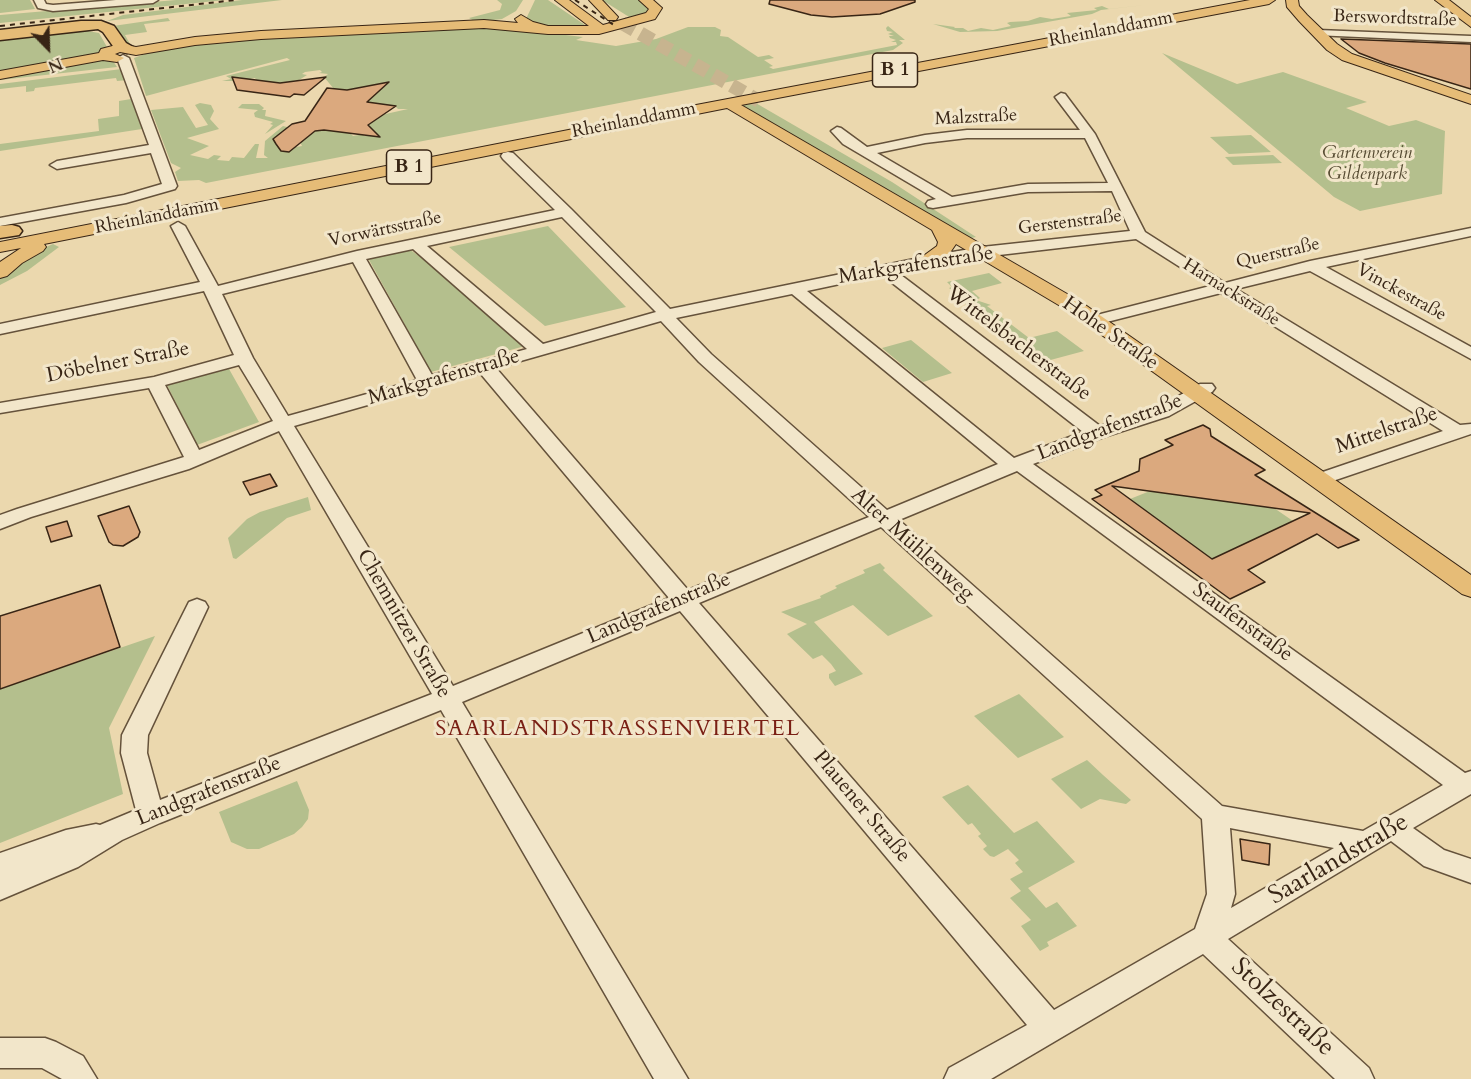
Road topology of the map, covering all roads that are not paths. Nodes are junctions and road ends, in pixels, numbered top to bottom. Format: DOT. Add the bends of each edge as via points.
graph roads {
  1 [pos="39,0"];
  2 [pos="153,0"];
  3 [pos="554,0"];
  4 [pos="561,0"];
  5 [pos="587,0"];
  6 [pos="595,0"];
  7 [pos="645,0"];
  8 [pos="1202,0"];
  9 [pos="1269,0"];
  10 [pos="1441,0"];
  11 [pos="1458,0"];
  12 [pos="1252,3"];
  13 [pos="1175,5"];
  14 [pos="1293,5"];
  15 [pos="1471,10"];
  16 [pos="576,12"];
  17 [pos="1471,23"];
  18 [pos="484,24"];
  19 [pos="536,28"];
  20 [pos="599,28"];
  21 [pos="1318,33"];
  22 [pos="0,36"];
  23 [pos="1471,39"];
  24 [pos="128,52"];
  25 [pos="106,53"];
  26 [pos="1334,53"];
  27 [pos="0,75"];
  28 [pos="793,75"];
  29 [pos="1441,91"];
  30 [pos="1471,93"];
  31 [pos="1061,97"];
  32 [pos="1471,100"];
  33 [pos="759,101"];
  34 [pos="733,106"];
  35 [pos="1471,108"];
  36 [pos="777,112"];
  37 [pos="1089,134"];
  38 [pos="831,135"];
  39 [pos="156,148"];
  40 [pos="514,150"];
  41 [pos="866,151"];
  42 [pos="57,165"];
  43 [pos="1116,187"];
  44 [pos="941,203"];
  45 [pos="566,212"];
  46 [pos="178,226"];
  47 [pos="940,228"];
  48 [pos="87,231"];
  49 [pos="1471,232"];
  50 [pos="2,233"];
  51 [pos="1139,234"];
  52 [pos="415,243"];
  53 [pos="992,253"];
  54 [pos="357,256"];
  55 [pos="928,261"];
  56 [pos="1313,266"];
  57 [pos="0,272"];
  58 [pos="888,273"];
  59 [pos="211,288"];
  60 [pos="1222,288"];
  61 [pos="799,291"];
  62 [pos="668,319"];
  63 [pos="1099,319"];
  64 [pos="0,329"];
  65 [pos="539,350"];
  66 [pos="1471,354"];
  67 [pos="244,358"];
  68 [pos="488,371"];
  69 [pos="155,382"];
  70 [pos="427,382"];
  71 [pos="1202,391"];
  72 [pos="0,408"];
  73 [pos="287,429"];
  74 [pos="1465,430"];
  75 [pos="1097,433"];
  76 [pos="195,460"];
  77 [pos="1016,464"];
  78 [pos="1325,478"];
  79 [pos="24,513"];
  80 [pos="0,518"];
  81 [pos="882,518"];
  82 [pos="0,523"];
  83 [pos="1471,572"];
  84 [pos="1471,588"];
  85 [pos="684,599"];
  86 [pos="197,607"];
  87 [pos="447,698"];
  88 [pos="1467,783"];
  89 [pos="151,815"];
  90 [pos="1215,815"];
  91 [pos="1393,828"];
  92 [pos="112,832"];
  93 [pos="1369,843"];
  94 [pos="0,865"];
  95 [pos="1471,872"];
  96 [pos="0,888"];
  97 [pos="1206,938"];
  98 [pos="1050,1029"];
  99 [pos="0,1053"];
  100 [pos="81,1079"];
  101 [pos="672,1079"];
  102 [pos="960,1079"];
  103 [pos="1358,1079"];
  1 -- 2 [label="street" via="42,6 53,8"];
  3 -- 16 [label="main road"];
  4 -- 16 [label="main road"];
  5 -- 6 [label="main road" via="617,20"];
  7 -- 19 [label="main road" via="654,5 654,13 622,26 576,31"];
  8 -- 13 [label="main road, Rheinlanddamm"];
  9 -- 12 [label="main road, Rheinlanddamm / B 1"];
  10 -- 17 [label="main road"];
  11 -- 15 [label="main road"];
  12 -- 14 [label="main road"];
  12 -- 40 [label="main road, Rheinlanddamm / B 1"];
  14 -- 21 [label="main road"];
  16 -- 20 [label="main road"];
  18 -- 19 [label="main road"];
  18 -- 19 [label="main road" via="509,20 524,10 521,20"];
  18 -- 24 [label="main road" via="244,36"];
  21 -- 23 [label="street, Berswordtstraße"];
  21 -- 26 [label="main road"];
  22 -- 24 [label="highway" via="96,24 106,27"];
  22 -- 25 [label="highway" via="100,29 112,47"];
  24 -- 25 [label="main road"];
  24 -- 39 [label="street"];
  25 -- 27 [label="main road"];
  26 -- 29 [label="main road"];
  26 -- 35 [label="main road"];
  28 -- 50 [label="main road, Rheinlanddamm / B 1"];
  29 -- 30 [label="main road"];
  29 -- 32 [label="main road"];
  31 -- 37 [label="street"];
  33 -- 36 [label="main road"];
  34 -- 47 [label="main road, Hohe Straße"];
  37 -- 41 [label="street, Malzstraße" via="968,134"];
  37 -- 43 [label="street"];
  38 -- 41 [label="street, Hohe Straße"];
  38 -- 44 [label="main road, Hohe Straße"];
  39 -- 42 [label="street"];
  39 -- 50 [label="street" via="170,186"];
  40 -- 45 [label="street, Alter Mühlenweg"];
  40 -- 48 [label="main road, Rheinlanddamm / B 1" via="485,151"];
  41 -- 44 [label="street, Hohe Straße"];
  43 -- 44 [label="street" via="1028,188"];
  43 -- 51 [label="street"];
  44 -- 53 [label="main road, Hohe Straße"];
  45 -- 52 [label="street, Vorwärtsstraße"];
  45 -- 62 [label="street, Alter Mühlenweg" via="640,285"];
  46 -- 59 [label="street, Chemnitzer Straße"];
  47 -- 53 [label="main road, Hohe Straße"];
  47 -- 55 [label="main road" via="946,246"];
  48 -- 50 [label="main road, Rheinlanddamm / B 1"];
  48 -- 57 [label="main road" via="36,247"];
  49 -- 56 [label="street, Querstraße"];
  51 -- 53 [label="street, Gerstenstraße"];
  51 -- 60 [label="street, Harnackstraße"];
  52 -- 54 [label="street, Vorwärtsstraße"];
  52 -- 65 [label="street"];
  53 -- 55 [label="street, Markgrafenstraße"];
  53 -- 58 [label="street, Markgrafenstraße"];
  53 -- 63 [label="main road, Hohe Straße"];
  54 -- 59 [label="street, Vorwärtsstraße" via="231,287"];
  54 -- 70 [label="street"];
  55 -- 58 [label="street, Markgrafenstraße"];
  56 -- 60 [label="street, Querstraße"];
  56 -- 66 [label="street, Vinckestraße"];
  58 -- 61 [label="street, Markgrafenstraße"];
  58 -- 75 [label="street, Wittelsbacherstraße"];
  59 -- 64 [label="street, Vorwärtsstraße"];
  59 -- 67 [label="street, Chemnitzer Straße"];
  60 -- 63 [label="street, Querstraße"];
  60 -- 74 [label="street, Harnackstraße"];
  61 -- 62 [label="street, Markgrafenstraße"];
  61 -- 77 [label="street, Staufenstraße"];
  62 -- 65 [label="street, Markgrafenstraße"];
  62 -- 68 [label="street, Markgrafenstraße"];
  62 -- 81 [label="street, Alter Mühlenweg" via="725,377"];
  63 -- 71 [label="main road, Hohe Straße"];
  65 -- 68 [label="street, Markgrafenstraße"];
  67 -- 69 [label="street, Döbelner Straße"];
  67 -- 73 [label="street, Chemnitzer Straße"];
  68 -- 70 [label="street, Markgrafenstraße"];
  68 -- 73 [label="street, Markgrafenstraße"];
  68 -- 85 [label="street, Plauener Straße"];
  69 -- 72 [label="street, Döbelner Straße"];
  69 -- 76 [label="street"];
  70 -- 73 [label="street, Markgrafenstraße"];
  71 -- 75 [label="street, Landgrafenstraße" via="1163,412"];
  71 -- 78 [label="main road, Hohe Straße"];
  73 -- 76 [label="street, Markgrafenstraße"];
  73 -- 87 [label="street, Chemnitzer Straße"];
  74 -- 78 [label="street, Mittelstraße"];
  75 -- 77 [label="street, Landgrafenstraße"];
  76 -- 79 [label="street, Markgrafenstraße"];
  77 -- 81 [label="street, Landgrafenstraße"];
  77 -- 88 [label="street, Staufenstraße"];
  78 -- 83 [label="main road, Hohe Straße"];
  78 -- 84 [label="main road, Hohe Straße"];
  79 -- 80 [label="street, Markgrafenstraße"];
  79 -- 82 [label="street, Markgrafenstraße"];
  81 -- 85 [label="street, Landgrafenstraße"];
  81 -- 90 [label="street, Alter Mühlenweg"];
  85 -- 87 [label="street, Landgrafenstraße"];
  85 -- 98 [label="street, Plauener Straße"];
  86 -- 89 [label="street" via="135,735 134,753"];
  87 -- 89 [label="street, Landgrafenstraße"];
  87 -- 101 [label="street, Chemnitzer Straße"];
  88 -- 91 [label="street, Saarlandstraße"];
  89 -- 92 [label="street, Landgrafenstraße"];
  90 -- 93 [label="street"];
  90 -- 97 [label="street" via="1221,894"];
  91 -- 93 [label="street, Saarlandstraße"];
  91 -- 95 [label="street" via="1434,858"];
  92 -- 94 [label="street, Landgrafenstraße" via="66,841"];
  92 -- 96 [label="street, Landgrafenstraße" via="68,859"];
  93 -- 97 [label="street, Saarlandstraße"];
  97 -- 98 [label="street, Saarlandstraße"];
  97 -- 103 [label="street, Stolzestraße"];
  98 -- 102 [label="street, Saarlandstraße"];
  99 -- 100 [label="street" via="45,1053 72,1067"];
}
